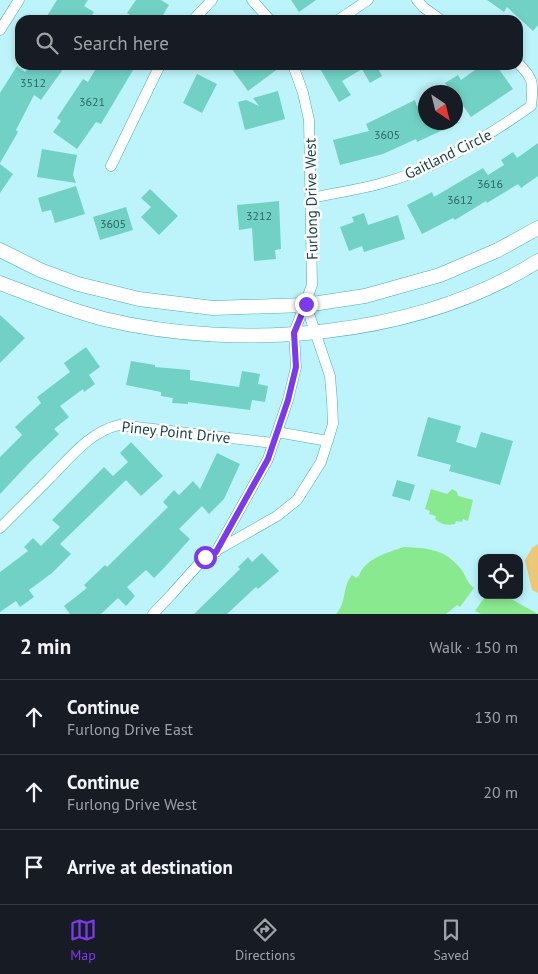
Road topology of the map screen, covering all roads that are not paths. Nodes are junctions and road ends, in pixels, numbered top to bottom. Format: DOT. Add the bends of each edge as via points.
graph roads {
  1 [pos="20,0"];
  2 [pos="212,0"];
  3 [pos="252,0"];
  4 [pos="368,0"];
  5 [pos="416,0"];
  6 [pos="198,15"];
  7 [pos="266,15"];
  8 [pos="346,15"];
  9 [pos="435,15"];
  10 [pos="0,30"];
  11 [pos="523,69"];
  12 [pos="158,70"];
  13 [pos="295,70"];
  14 [pos="111,166"];
  15 [pos="311,198"];
  16 [pos="538,228"];
  17 [pos="0,250"];
  18 [pos="538,261"];
  19 [pos="0,283"];
  20 [pos="306,304"];
  21 [pos="316,331"];
  22 [pos="294,333"];
  23 [pos="275,437"];
  24 [pos="328,440"];
  25 [pos="0,528"];
  26 [pos="216,552"];
  27 [pos="153,614"];
  1 -- 10 [label="street"];
  2 -- 6 [label="street"];
  3 -- 7 [label="street"];
  4 -- 8 [label="street"];
  5 -- 9 [label="street"];
  11 -- 15 [label="street, Gaitland Circle" via="533,84 531,106 501,127 421,170 379,184"];
  12 -- 14 [label="street"];
  13 -- 15 [label="street, Furlong Drive West" via="309,120"];
  15 -- 20 [label="street, Furlong Drive West" via="312,285"];
  16 -- 20 [label="main road" via="498,250 440,274 365,296"];
  17 -- 20 [label="main road" via="78,284 139,299 214,308"];
  18 -- 21 [label="main road" via="487,288 439,306 372,325"];
  19 -- 22 [label="main road" via="103,319 140,326 226,335"];
  20 -- 21 [label="street"];
  20 -- 22 [label="street, Furlong Drive West"];
  21 -- 22 [label="main road"];
  21 -- 24 [label="street" via="330,376 333,424"];
  22 -- 23 [label="street" via="296,367"];
  23 -- 24 [label="street, Piney Point Drive"];
  23 -- 25 [label="street, Piney Point Drive" via="118,425 108,428 80,447"];
  23 -- 26 [label="street" via="268,459"];
  24 -- 26 [label="street" via="321,462 297,500 277,516"];
  26 -- 27 [label="street" via="205,557"];
}
